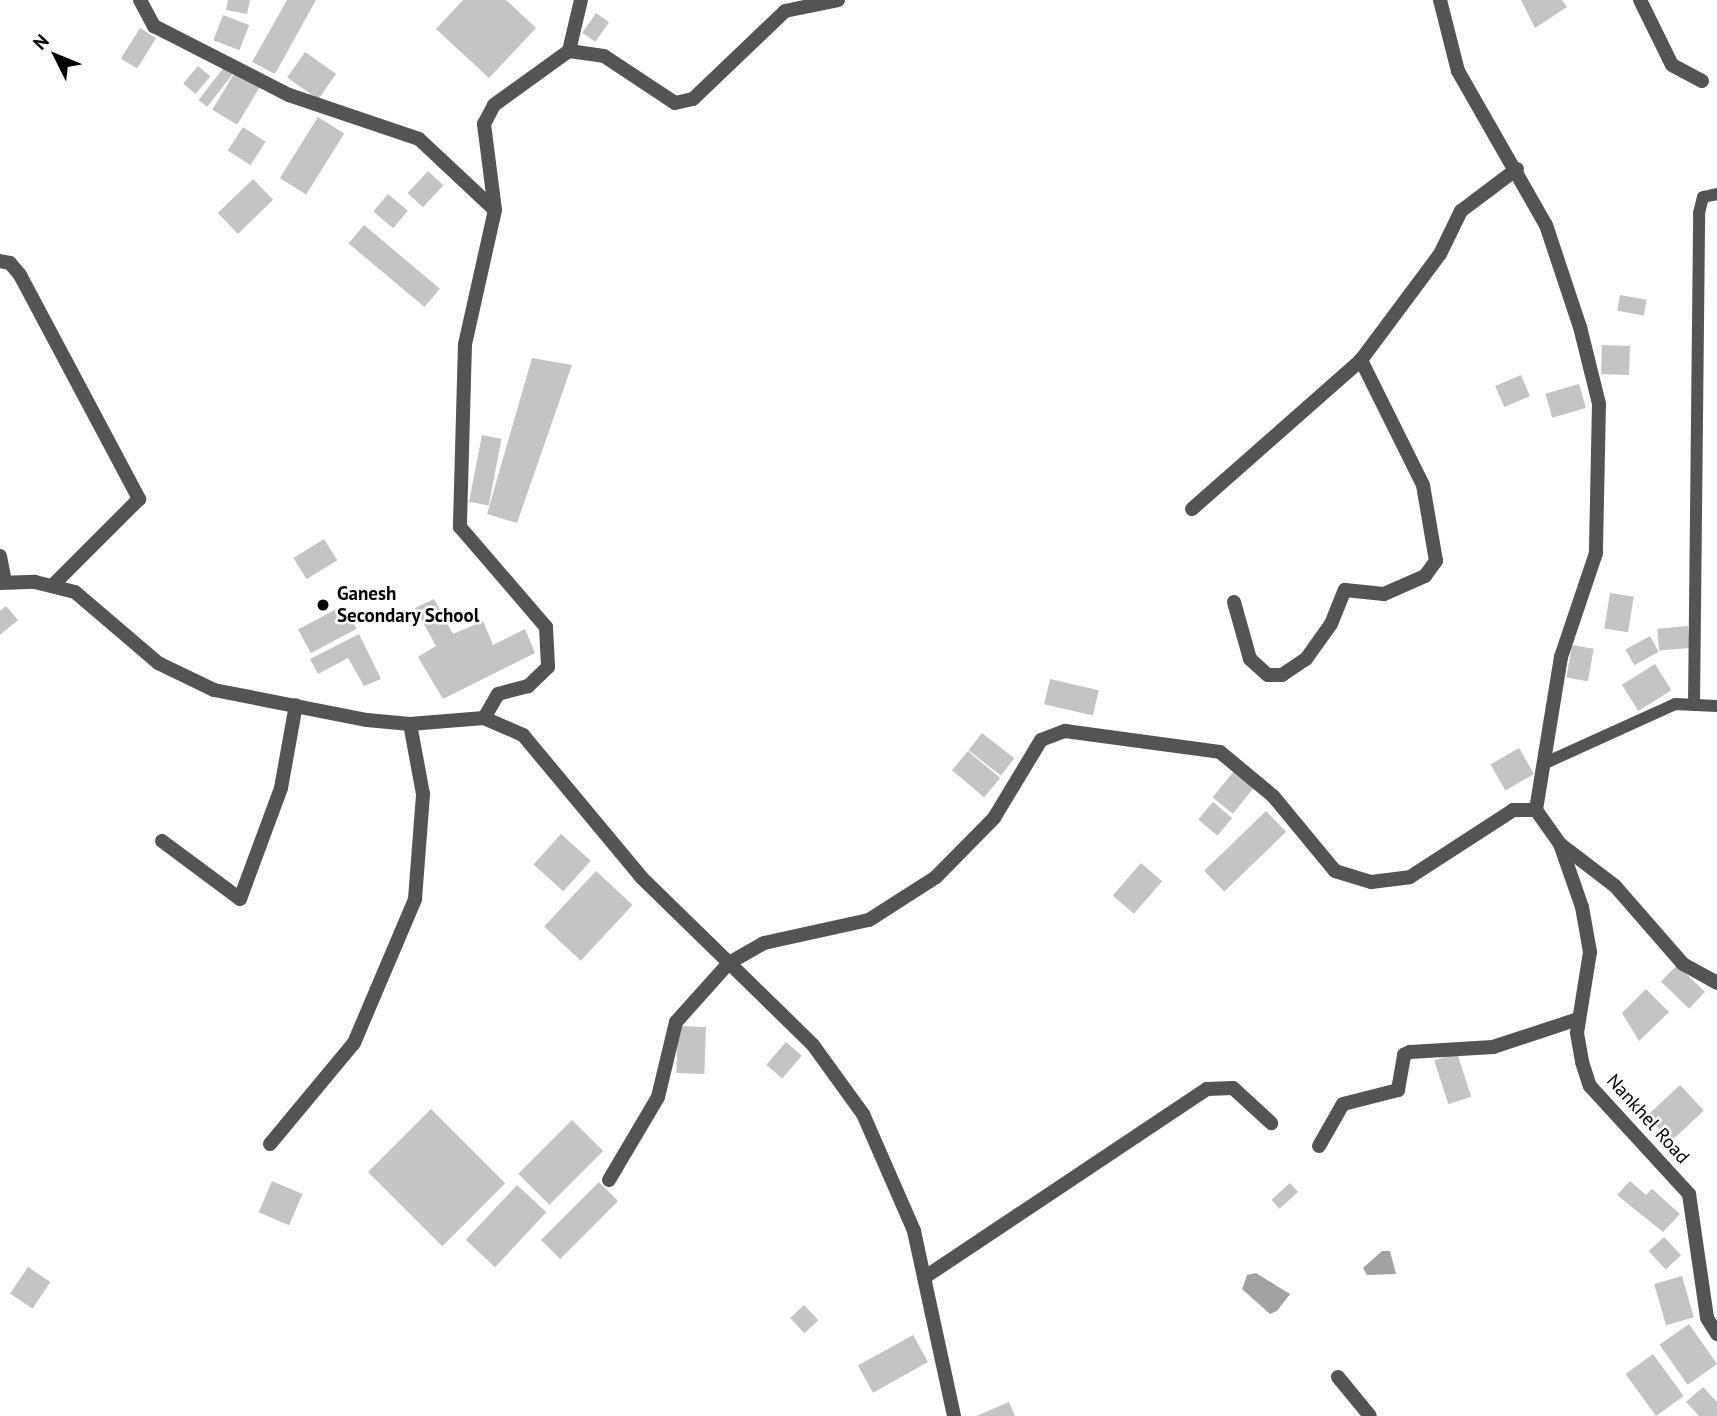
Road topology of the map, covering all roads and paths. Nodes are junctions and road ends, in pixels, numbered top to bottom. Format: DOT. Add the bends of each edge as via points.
graph roads {
  1 [pos="140,0"];
  2 [pos="581,0"];
  3 [pos="838,0"];
  4 [pos="1440,0"];
  5 [pos="1640,0"];
  6 [pos="569,51"];
  7 [pos="1702,81"];
  8 [pos="1517,169"];
  9 [pos="1717,194"];
  10 [pos="495,210"];
  11 [pos="0,261"];
  12 [pos="1361,360"];
  13 [pos="1192,509"];
  14 [pos="0,556"];
  15 [pos="3,583"];
  16 [pos="54,584"];
  17 [pos="1234,601"];
  18 [pos="296,705"];
  19 [pos="1693,705"];
  20 [pos="1717,706"];
  21 [pos="484,718"];
  22 [pos="410,724"];
  23 [pos="1543,764"];
  24 [pos="1536,810"];
  25 [pos="162,841"];
  26 [pos="1560,844"];
  27 [pos="729,963"];
  28 [pos="1717,983"];
  29 [pos="1578,1019"];
  30 [pos="1271,1123"];
  31 [pos="270,1144"];
  32 [pos="1318,1146"];
  33 [pos="609,1180"];
  34 [pos="925,1277"];
  35 [pos="1717,1334"];
  36 [pos="1338,1377"];
  37 [pos="954,1416"];
  38 [pos="1370,1416"];
  1 -- 10 [label="street" via="154,26 289,95 419,139"];
  2 -- 6 [label="street"];
  3 -- 6 [label="street" via="785,10 693,99 675,103 604,56"];
  4 -- 8 [label="street" via="1458,71"];
  5 -- 7 [label="street" via="1672,65"];
  6 -- 10 [label="street" via="494,105 484,124"];
  8 -- 12 [label="street" via="1461,211 1440,254"];
  8 -- 23 [label="street" via="1546,225 1580,327 1599,404 1596,553 1561,657"];
  9 -- 19 [label="lane" via="1703,197 1699,213"];
  10 -- 21 [label="street" via="465,344 460,527 546,628 548,667 528,686 498,694"];
  11 -- 16 [label="street" via="10,263 20,275 139,499"];
  12 -- 13 [label="street"];
  12 -- 17 [label="street" via="1423,485 1437,561 1425,576 1384,594 1345,590 1331,624 1306,659 1282,675 1268,675 1250,659"];
  14 -- 15 [label="street"];
  15 -- 16 [label="street"];
  16 -- 18 [label="street" via="92,604 129,641 187,678 237,696"];
  18 -- 22 [label="street"];
  18 -- 25 [label="street" via="281,788 240,899"];
  19 -- 20 [label="lane"];
  19 -- 23 [label="lane" via="1675,704"];
  21 -- 22 [label="street"];
  21 -- 27 [label="street" via="506,725 537,749 642,878"];
  22 -- 31 [label="street" via="423,794 415,899 354,1043"];
  23 -- 24 [label="street"];
  24 -- 26 [label="street, Nankhel Road"];
  24 -- 27 [label="street" via="1513,810 1410,877 1371,882 1335,871 1273,796 1220,752 1065,731 1041,740 1029,752 994,818 936,877 869,920 764,943"];
  26 -- 28 [label="street" via="1615,886 1683,964"];
  26 -- 29 [label="street, Nankhel Road" via="1582,907 1590,952"];
  27 -- 33 [label="street" via="676,1022 658,1097"];
  27 -- 34 [label="street" via="813,1045 863,1114 904,1197"];
  29 -- 32 [label="street" via="1493,1047 1410,1052 1404,1055 1398,1090 1343,1104"];
  29 -- 35 [label="street, Nankhel Road" via="1581,1062 1590,1086 1689,1194 1707,1318"];
  30 -- 34 [label="street" via="1233,1088 1207,1089"];
  34 -- 37 [label="street"];
  36 -- 38 [label="street"];
}
